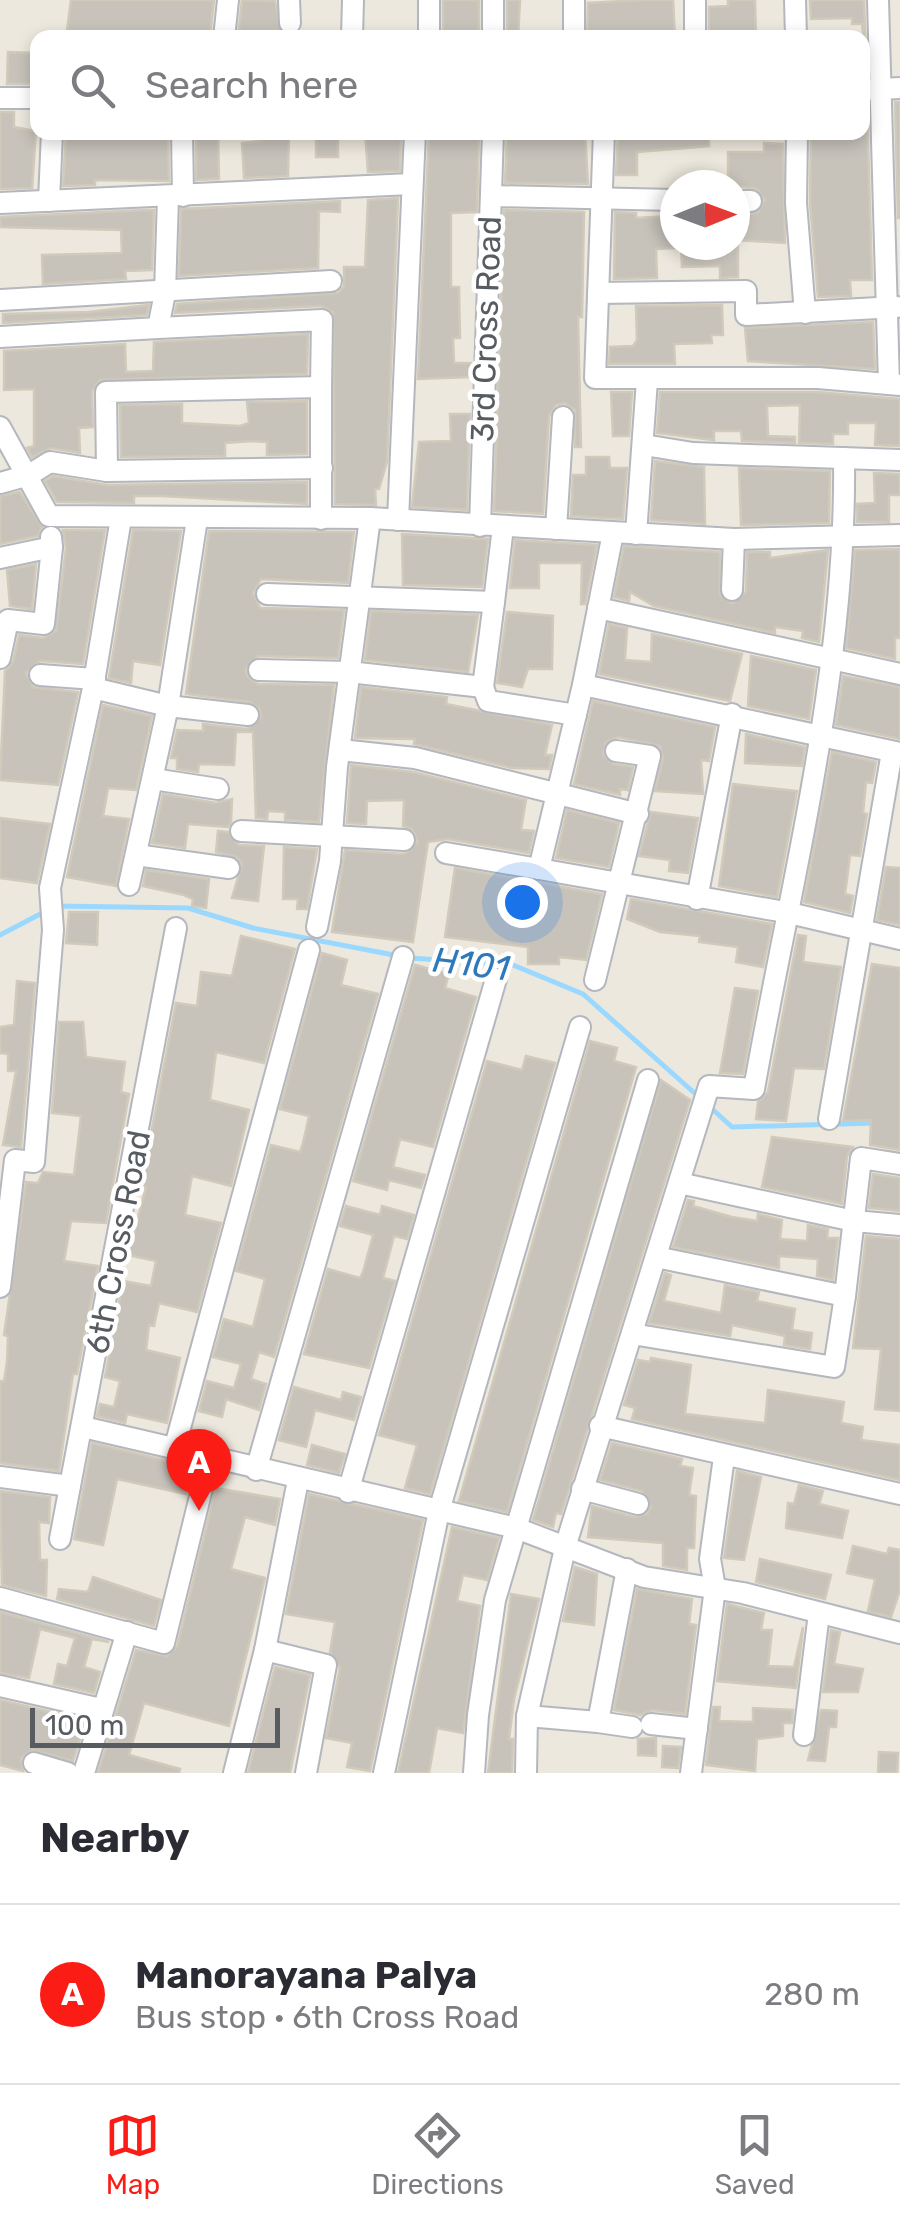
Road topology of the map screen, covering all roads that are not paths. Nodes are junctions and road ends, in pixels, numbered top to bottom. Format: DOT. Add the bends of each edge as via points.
graph roads {
  1 [pos="228,0"];
  2 [pos="289,0"];
  3 [pos="353,0"];
  4 [pos="430,0"];
  5 [pos="493,0"];
  6 [pos="574,0"];
  7 [pos="696,0"];
  8 [pos="794,0"];
  9 [pos="878,0"];
  10 [pos="290,22"];
  11 [pos="225,30"];
  12 [pos="352,30"];
  13 [pos="429,30"];
  14 [pos="493,30"];
  15 [pos="574,30"];
  16 [pos="695,30"];
  17 [pos="796,30"];
  18 [pos="900,88"];
  19 [pos="870,89"];
  20 [pos="0,98"];
  21 [pos="30,98"];
  22 [pos="52,140"];
  23 [pos="181,140"];
  24 [pos="414,140"];
  25 [pos="493,140"];
  26 [pos="604,140"];
  27 [pos="797,140"];
  28 [pos="411,184"];
  29 [pos="491,196"];
  30 [pos="175,197"];
  31 [pos="604,198"];
  32 [pos="660,200"];
  33 [pos="50,201"];
  34 [pos="0,203"];
  35 [pos="331,281"];
  36 [pos="165,293"];
  37 [pos="598,293"];
  38 [pos="0,300"];
  39 [pos="893,306"];
  40 [pos="805,313"];
  41 [pos="158,328"];
  42 [pos="0,336"];
  43 [pos="647,380"];
  44 [pos="894,385"];
  45 [pos="321,387"];
  46 [pos="564,417"];
  47 [pos="0,427"];
  48 [pos="644,445"];
  49 [pos="844,458"];
  50 [pos="900,460"];
  51 [pos="322,468"];
  52 [pos="107,472"];
  53 [pos="29,475"];
  54 [pos="0,483"];
  55 [pos="49,516"];
  56 [pos="121,518"];
  57 [pos="320,518"];
  58 [pos="370,518"];
  59 [pos="197,519"];
  60 [pos="398,520"];
  61 [pos="480,526"];
  62 [pos="503,527"];
  63 [pos="556,529"];
  64 [pos="613,532"];
  65 [pos="636,534"];
  66 [pos="900,535"];
  67 [pos="845,536"];
  68 [pos="734,538"];
  69 [pos="52,547"];
  70 [pos="0,558"];
  71 [pos="732,590"];
  72 [pos="266,594"];
  73 [pos="361,597"];
  74 [pos="494,602"];
  75 [pos="598,608"];
  76 [pos="0,658"];
  77 [pos="835,658"];
  78 [pos="259,670"];
  79 [pos="349,672"];
  80 [pos="900,674"];
  81 [pos="40,675"];
  82 [pos="94,684"];
  83 [pos="582,686"];
  84 [pos="483,688"];
  85 [pos="168,706"];
  86 [pos="732,714"];
  87 [pos="248,715"];
  88 [pos="576,715"];
  89 [pos="820,732"];
  90 [pos="340,750"];
  91 [pos="616,751"];
  92 [pos="896,752"];
  93 [pos="153,778"];
  94 [pos="218,789"];
  95 [pos="556,797"];
  96 [pos="638,814"];
  97 [pos="241,832"];
  98 [pos="333,834"];
  99 [pos="404,840"];
  100 [pos="446,853"];
  101 [pos="136,856"];
  102 [pos="229,868"];
  103 [pos="538,869"];
  104 [pos="129,885"];
  105 [pos="622,887"];
  106 [pos="697,899"];
  107 [pos="785,912"];
  108 [pos="317,927"];
  109 [pos="176,928"];
  110 [pos="862,928"];
  111 [pos="900,939"];
  112 [pos="308,950"];
  113 [pos="403,957"];
  114 [pos="496,979"];
  115 [pos="595,980"];
  116 [pos="580,1027"];
  117 [pos="648,1080"];
  118 [pos="829,1119"];
  119 [pos="7,1159"];
  120 [pos="900,1164"];
  121 [pos="679,1182"];
  122 [pos="854,1222"];
  123 [pos="900,1225"];
  124 [pos="656,1257"];
  125 [pos="0,1288"];
  126 [pos="845,1296"];
  127 [pos="632,1334"];
  128 [pos="600,1426"];
  129 [pos="83,1428"];
  130 [pos="174,1450"];
  131 [pos="724,1458"];
  132 [pos="209,1460"];
  133 [pos="256,1470"];
  134 [pos="0,1477"];
  135 [pos="298,1480"];
  136 [pos="70,1486"];
  137 [pos="582,1489"];
  138 [pos="348,1492"];
  139 [pos="900,1494"];
  140 [pos="638,1504"];
  141 [pos="439,1511"];
  142 [pos="516,1528"];
  143 [pos="60,1539"];
  144 [pos="566,1544"];
  145 [pos="626,1570"];
  146 [pos="715,1588"];
  147 [pos="0,1598"];
  148 [pos="819,1612"];
  149 [pos="127,1632"];
  150 [pos="900,1633"];
  151 [pos="265,1650"];
  152 [pos="0,1686"];
  153 [pos="102,1710"];
  154 [pos="527,1716"];
  155 [pos="598,1722"];
  156 [pos="697,1728"];
  157 [pos="804,1735"];
  158 [pos="34,1763"];
  159 [pos="68,1773"];
  160 [pos="84,1773"];
  161 [pos="234,1773"];
  162 [pos="306,1773"];
  163 [pos="384,1773"];
  164 [pos="474,1773"];
  165 [pos="526,1773"];
  166 [pos="691,1773"];
  1 -- 11 [label="street"];
  2 -- 10 [label="street"];
  3 -- 12 [label="street"];
  4 -- 13 [label="street"];
  5 -- 14 [label="street"];
  6 -- 15 [label="street"];
  7 -- 16 [label="street"];
  8 -- 17 [label="street"];
  9 -- 19 [label="street"];
  18 -- 19 [label="street"];
  19 -- 39 [label="street"];
  20 -- 21 [label="street"];
  22 -- 33 [label="street"];
  23 -- 30 [label="street"];
  24 -- 28 [label="street"];
  25 -- 29 [label="street, 3rd Cross Road"];
  26 -- 31 [label="street"];
  27 -- 40 [label="street"];
  28 -- 30 [label="street"];
  28 -- 60 [label="street"];
  29 -- 31 [label="street"];
  29 -- 61 [label="street, 3rd Cross Road"];
  30 -- 33 [label="street"];
  30 -- 36 [label="street"];
  31 -- 32 [label="street"];
  31 -- 37 [label="street"];
  33 -- 34 [label="street"];
  35 -- 36 [label="street"];
  36 -- 38 [label="street"];
  36 -- 41 [label="street"];
  37 -- 40 [label="street" via="746,291 746,315"];
  37 -- 43 [label="street" via="595,378"];
  39 -- 40 [label="street"];
  39 -- 44 [label="street"];
  41 -- 42 [label="street"];
  41 -- 45 [label="street" via="322,320"];
  43 -- 44 [label="street" via="818,378"];
  43 -- 48 [label="street"];
  45 -- 51 [label="street"];
  45 -- 52 [label="street" via="106,392"];
  46 -- 63 [label="street"];
  47 -- 53 [label="street"];
  48 -- 49 [label="street"];
  48 -- 65 [label="street"];
  49 -- 50 [label="street"];
  49 -- 67 [label="street"];
  51 -- 52 [label="street"];
  51 -- 57 [label="street"];
  52 -- 53 [label="street" via="50,462"];
  53 -- 54 [label="street"];
  53 -- 55 [label="street"];
  55 -- 56 [label="street"];
  55 -- 69 [label="street"];
  56 -- 59 [label="street"];
  56 -- 82 [label="street"];
  57 -- 58 [label="street"];
  57 -- 59 [label="street"];
  58 -- 60 [label="street"];
  58 -- 73 [label="street"];
  59 -- 85 [label="street"];
  60 -- 61 [label="street"];
  61 -- 62 [label="street"];
  62 -- 63 [label="street"];
  62 -- 74 [label="street"];
  63 -- 64 [label="street"];
  64 -- 65 [label="street"];
  64 -- 75 [label="street"];
  65 -- 68 [label="street"];
  66 -- 67 [label="street"];
  67 -- 68 [label="street"];
  67 -- 77 [label="street"];
  68 -- 71 [label="street"];
  69 -- 70 [label="street"];
  69 -- 76 [label="street" via="44,624 8,620"];
  72 -- 73 [label="street"];
  73 -- 74 [label="street"];
  73 -- 79 [label="street"];
  74 -- 84 [label="street"];
  75 -- 77 [label="street"];
  75 -- 83 [label="street"];
  77 -- 80 [label="street"];
  77 -- 89 [label="street"];
  78 -- 79 [label="street"];
  79 -- 84 [label="street"];
  79 -- 90 [label="street"];
  81 -- 82 [label="street"];
  82 -- 85 [label="street"];
  82 -- 119 [label="street" via="50,888 54,930 34,1162"];
  83 -- 86 [label="street"];
  83 -- 88 [label="street"];
  84 -- 88 [label="street" via="488,701"];
  85 -- 87 [label="street"];
  85 -- 93 [label="street"];
  86 -- 89 [label="street"];
  86 -- 106 [label="street"];
  88 -- 95 [label="street"];
  89 -- 92 [label="street"];
  89 -- 107 [label="street"];
  90 -- 95 [label="street" via="415,758"];
  90 -- 98 [label="street"];
  91 -- 96 [label="street" via="650,756"];
  92 -- 110 [label="street"];
  93 -- 94 [label="street"];
  93 -- 101 [label="street"];
  95 -- 96 [label="street"];
  95 -- 103 [label="street"];
  96 -- 105 [label="street"];
  97 -- 98 [label="street"];
  98 -- 99 [label="street"];
  98 -- 108 [label="street"];
  100 -- 103 [label="street"];
  101 -- 102 [label="street"];
  101 -- 104 [label="street"];
  103 -- 105 [label="street"];
  105 -- 106 [label="street"];
  105 -- 115 [label="street"];
  106 -- 107 [label="street"];
  107 -- 110 [label="street"];
  107 -- 121 [label="street" via="754,1088 709,1086"];
  109 -- 129 [label="street, 6th Cross Road"];
  110 -- 111 [label="street"];
  110 -- 118 [label="street"];
  112 -- 130 [label="street"];
  113 -- 133 [label="street"];
  114 -- 138 [label="street"];
  116 -- 141 [label="street"];
  117 -- 142 [label="street"];
  119 -- 125 [label="street"];
  120 -- 122 [label="street" via="861,1158"];
  121 -- 122 [label="street"];
  121 -- 124 [label="street"];
  122 -- 123 [label="street"];
  122 -- 126 [label="street"];
  124 -- 126 [label="street"];
  124 -- 127 [label="street"];
  126 -- 127 [label="street" via="834,1367"];
  127 -- 128 [label="street"];
  128 -- 131 [label="street"];
  128 -- 137 [label="street"];
  129 -- 130 [label="street"];
  129 -- 136 [label="street, 6th Cross Road"];
  130 -- 132 [label="street"];
  131 -- 139 [label="street"];
  131 -- 146 [label="street" via="710,1559"];
  132 -- 133 [label="street"];
  132 -- 149 [label="street" via="164,1643"];
  133 -- 135 [label="street"];
  134 -- 136 [label="street"];
  135 -- 138 [label="street"];
  135 -- 151 [label="street"];
  136 -- 143 [label="street, 6th Cross Road"];
  137 -- 140 [label="street"];
  137 -- 144 [label="street"];
  138 -- 141 [label="street"];
  141 -- 142 [label="street"];
  141 -- 163 [label="street"];
  142 -- 144 [label="street"];
  142 -- 164 [label="street" via="495,1600"];
  144 -- 145 [label="street"];
  144 -- 154 [label="street"];
  145 -- 146 [label="street"];
  145 -- 155 [label="street"];
  146 -- 148 [label="street"];
  146 -- 156 [label="street"];
  147 -- 149 [label="street"];
  148 -- 150 [label="street"];
  148 -- 157 [label="street"];
  149 -- 153 [label="street"];
  151 -- 161 [label="street"];
  151 -- 162 [label="street" via="326,1665"];
  152 -- 153 [label="street"];
  153 -- 160 [label="street"];
  154 -- 155 [label="street"];
  154 -- 165 [label="street"];
  155 -- 156 [label="street"];
  156 -- 166 [label="street"];
  158 -- 159 [label="street"];
}
